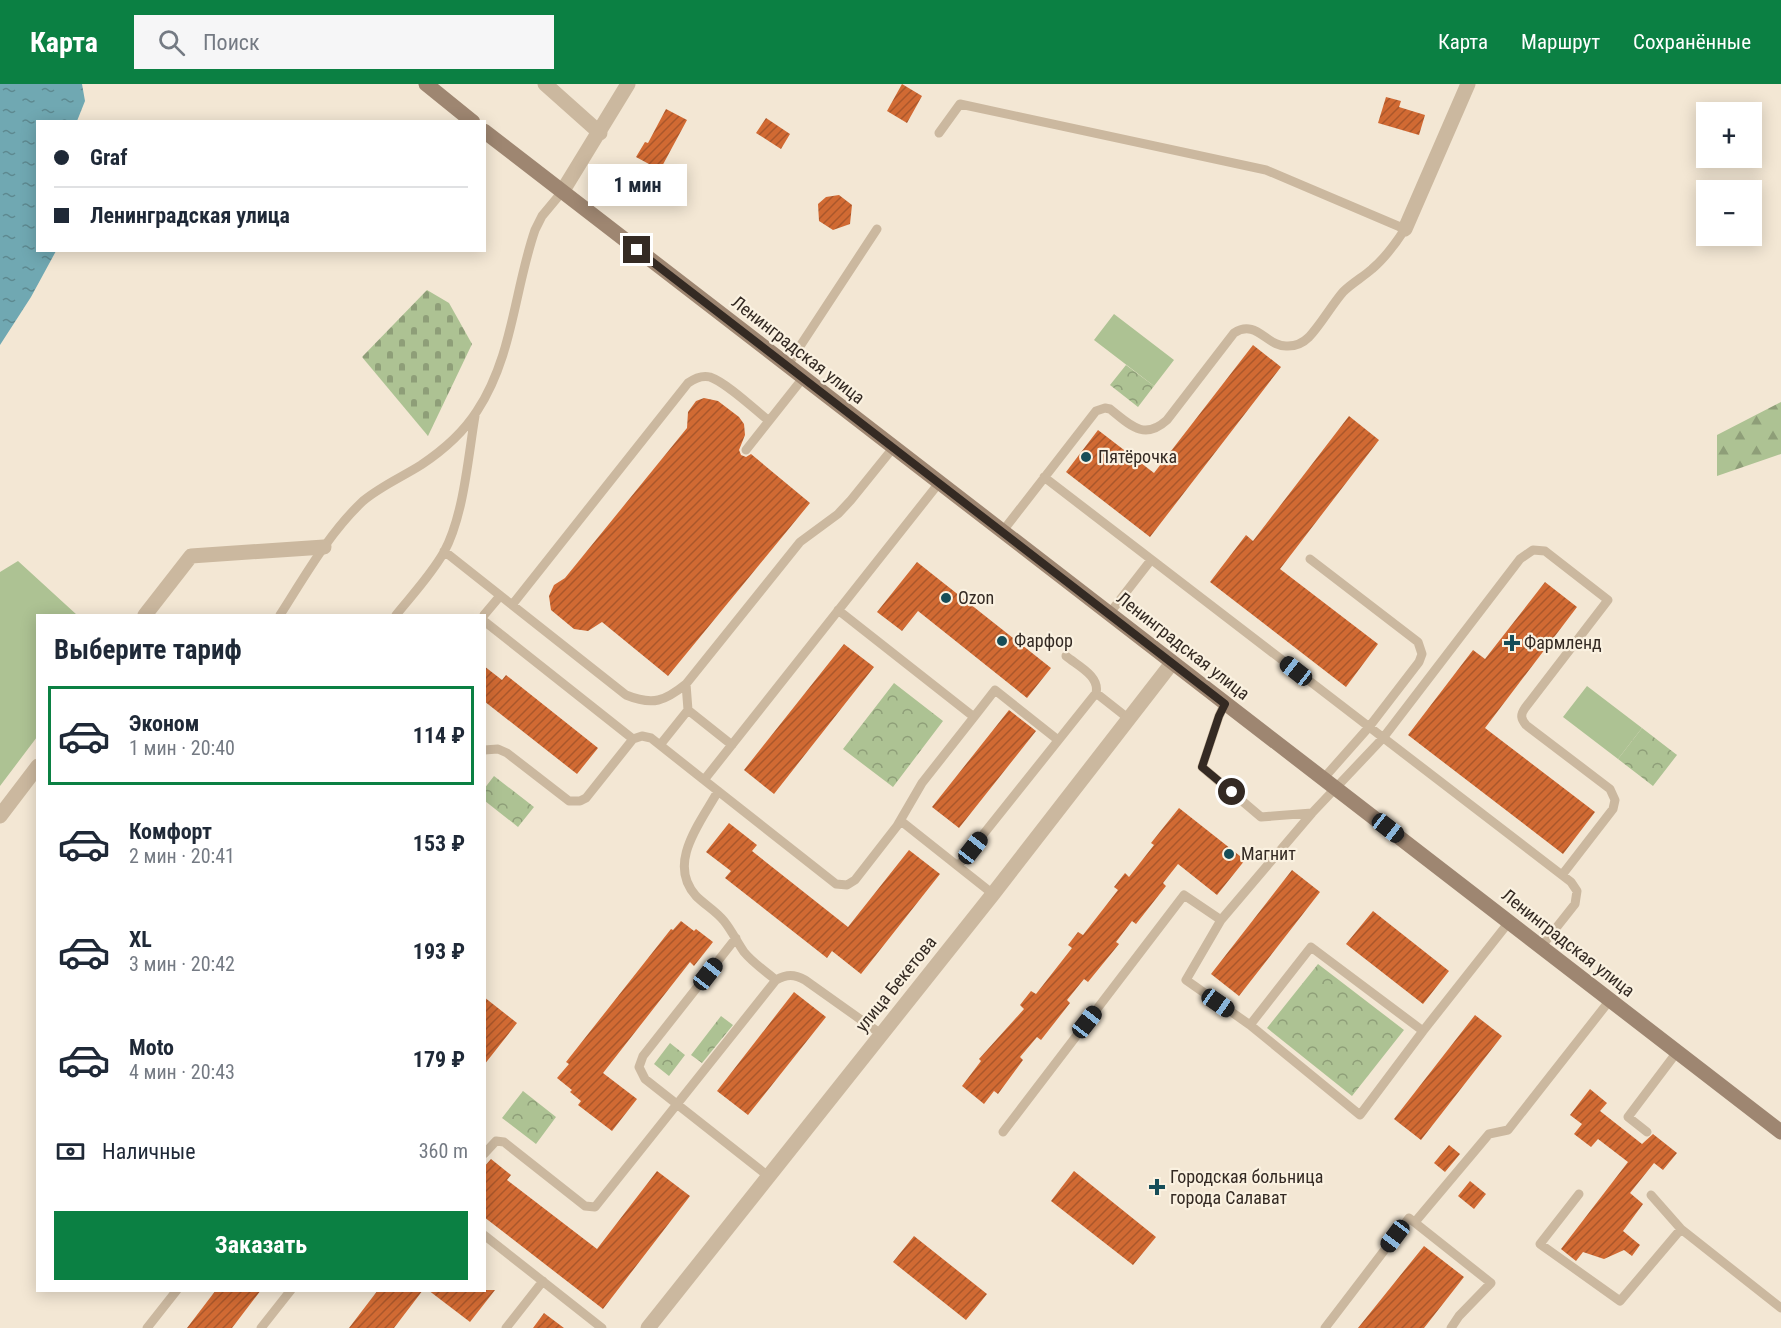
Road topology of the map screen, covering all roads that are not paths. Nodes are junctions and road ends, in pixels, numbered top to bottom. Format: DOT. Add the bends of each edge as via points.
graph roads {
  1 [pos="426,84"];
  2 [pos="545,84"];
  3 [pos="628,84"];
  4 [pos="1468,84"];
  5 [pos="471,120"];
  6 [pos="486,132"];
  7 [pos="600,133"];
  8 [pos="939,133"];
  9 [pos="562,192"];
  10 [pos="877,229"];
  11 [pos="1405,229"];
  12 [pos="787,366"];
  13 [pos="803,378"];
  14 [pos="476,414"];
  15 [pos="769,421"];
  16 [pos="893,448"];
  17 [pos="746,450"];
  18 [pos="1044,477"];
  19 [pos="939,483"];
  20 [pos="1002,532"];
  21 [pos="324,547"];
  22 [pos="444,551"];
  23 [pos="1310,559"];
  24 [pos="1151,560"];
  25 [pos="500,596"];
  26 [pos="512,605"];
  27 [pos="838,610"];
  28 [pos="146,614"];
  29 [pos="281,614"];
  30 [pos="397,614"];
  31 [pos="485,614"];
  32 [pos="1109,614"];
  33 [pos="486,623"];
  34 [pos="1066,657"];
  35 [pos="1172,663"];
  36 [pos="686,684"];
  37 [pos="1096,693"];
  38 [pos="1225,704"];
  39 [pos="688,710"];
  40 [pos="974,717"];
  41 [pos="1129,719"];
  42 [pos="1369,727"];
  43 [pos="1383,738"];
  44 [pos="633,739"];
  45 [pos="1058,740"];
  46 [pos="660,745"];
  47 [pos="732,745"];
  48 [pos="486,750"];
  49 [pos="36,769"];
  50 [pos="704,780"];
  51 [pos="1329,784"];
  52 [pos="718,791"];
  53 [pos="1312,813"];
  54 [pos="0,816"];
  55 [pos="901,821"];
  56 [pos="958,867"];
  57 [pos="1562,875"];
  58 [pos="993,894"];
  59 [pos="1221,920"];
  60 [pos="1509,922"];
  61 [pos="736,938"];
  62 [pos="1541,947"];
  63 [pos="776,980"];
  64 [pos="1610,1000"];
  65 [pos="1250,1025"];
  66 [pos="1423,1031"];
  67 [pos="881,1034"];
  68 [pos="1677,1052"];
  69 [pos="678,1104"];
  70 [pos="1003,1132"];
  71 [pos="1647,1132"];
  72 [pos="1781,1132"];
  73 [pos="486,1152"];
  74 [pos="768,1176"];
  75 [pos="1579,1194"];
  76 [pos="1651,1195"];
  77 [pos="1415,1222"];
  78 [pos="1681,1229"];
  79 [pos="486,1237"];
  80 [pos="543,1281"];
  81 [pos="175,1292"];
  82 [pos="289,1292"];
  83 [pos="1781,1308"];
  84 [pos="147,1328"];
  85 [pos="261,1328"];
  86 [pos="506,1328"];
  87 [pos="602,1328"];
  88 [pos="648,1328"];
  89 [pos="1325,1328"];
  90 [pos="1451,1328"];
  1 -- 5 [label="street"];
  2 -- 7 [label="street"];
  3 -- 7 [label="street"];
  4 -- 11 [label="street"];
  6 -- 9 [label="street, Ленинградская улица"];
  7 -- 9 [label="street"];
  8 -- 11 [label="lane" via="960,104 1266,170"];
  9 -- 12 [label="street, Ленинградская улица"];
  9 -- 14 [label="lane" via="535,230 503,357"];
  10 -- 12 [label="lane"];
  11 -- 18 [label="lane" via="1381,260 1344,291 1309,337 1286,347 1277,346 1251,328 1239,330 1160,427 1136,429 1110,409 1100,409"];
  12 -- 13 [label="street, Ленинградская улица"];
  13 -- 15 [label="lane"];
  13 -- 16 [label="street, Ленинградская улица"];
  14 -- 21 [label="lane" via="442,450 364,500"];
  14 -- 22 [label="lane" via="457,517"];
  15 -- 17 [label="lane"];
  15 -- 26 [label="lane" via="719,381 709,377 688,383"];
  16 -- 19 [label="street, Ленинградская улица"];
  16 -- 36 [label="lane" via="838,514 800,542"];
  18 -- 20 [label="lane"];
  18 -- 24 [label="lane"];
  19 -- 20 [label="street, Ленинградская улица"];
  19 -- 27 [label="lane"];
  20 -- 32 [label="street, Ленинградская улица"];
  21 -- 28 [label="street" via="191,556"];
  21 -- 29 [label="lane"];
  22 -- 25 [label="lane"];
  22 -- 30 [label="lane"];
  23 -- 42 [label="lane" via="1421,648 1419,662"];
  24 -- 32 [label="lane"];
  24 -- 42 [label="lane"];
  25 -- 26 [label="lane"];
  25 -- 31 [label="lane"];
  26 -- 36 [label="lane" via="626,696 661,700"];
  27 -- 40 [label="lane"];
  27 -- 47 [label="lane"];
  32 -- 35 [label="street, Ленинградская улица"];
  33 -- 44 [label="lane"];
  34 -- 37 [label="lane" via="1094,679"];
  35 -- 38 [label="street, Ленинградская улица"];
  35 -- 41 [label="street, улица Бекетова"];
  36 -- 39 [label="lane"];
  37 -- 41 [label="lane"];
  37 -- 45 [label="lane"];
  38 -- 51 [label="street, Ленинградская улица"];
  38 -- 53 [label="lane" via="1202,767 1261,817"];
  39 -- 46 [label="lane"];
  39 -- 47 [label="lane"];
  40 -- 45 [label="lane" via="995,690"];
  40 -- 55 [label="lane" via="922,783"];
  41 -- 58 [label="street, улица Бекетова"];
  42 -- 43 [label="lane"];
  42 -- 51 [label="lane"];
  43 -- 51 [label="lane"];
  43 -- 57 [label="lane"];
  43 -- 57 [label="lane" via="1520,559 1533,550 1545,551 1608,600 1522,712 1522,720 1610,789 1615,800 1613,809"];
  44 -- 46 [label="lane" via="647,736"];
  44 -- 48 [label="lane" via="586,798 575,802 507,753 498,748"];
  45 -- 56 [label="lane"];
  46 -- 50 [label="lane"];
  47 -- 50 [label="lane"];
  49 -- 54 [label="street"];
  50 -- 52 [label="lane"];
  51 -- 53 [label="lane"];
  51 -- 60 [label="street, Ленинградская улица"];
  52 -- 55 [label="lane" via="843,886 855,880"];
  52 -- 61 [label="lane" via="689,842 685,874 695,895 722,918"];
  53 -- 59 [label="lane"];
  55 -- 56 [label="lane"];
  56 -- 58 [label="lane"];
  57 -- 62 [label="lane" via="1575,886 1576,900"];
  58 -- 67 [label="street, улица Бекетова"];
  59 -- 65 [label="lane" via="1186,980"];
  59 -- 70 [label="lane" via="1184,895"];
  60 -- 62 [label="street, Ленинградская улица"];
  60 -- 66 [label="lane"];
  61 -- 63 [label="lane" via="750,958"];
  61 -- 69 [label="lane" via="640,1062 645,1078"];
  62 -- 64 [label="street, Ленинградская улица"];
  63 -- 67 [label="lane" via="798,976"];
  63 -- 69 [label="lane"];
  64 -- 68 [label="street, Ленинградская улица"];
  64 -- 77 [label="lane" via="1508,1130 1489,1134"];
  65 -- 66 [label="lane" via="1311,947"];
  65 -- 66 [label="lane" via="1360,1115"];
  67 -- 74 [label="street, улица Бекетова"];
  68 -- 71 [label="lane" via="1628,1117"];
  68 -- 72 [label="street, Ленинградская улица"];
  69 -- 73 [label="lane" via="592,1208 504,1142 496,1141"];
  69 -- 74 [label="lane"];
  74 -- 88 [label="street, улица Бекетова"];
  75 -- 78 [label="lane" via="1540,1244 1620,1301"];
  76 -- 78 [label="lane"];
  77 -- 89 [label="lane" via="1409,1218"];
  77 -- 90 [label="lane" via="1491,1282"];
  78 -- 83 [label="lane"];
  79 -- 80 [label="lane"];
  80 -- 86 [label="lane"];
  80 -- 87 [label="lane"];
  81 -- 84 [label="lane"];
  82 -- 85 [label="lane"];
}
